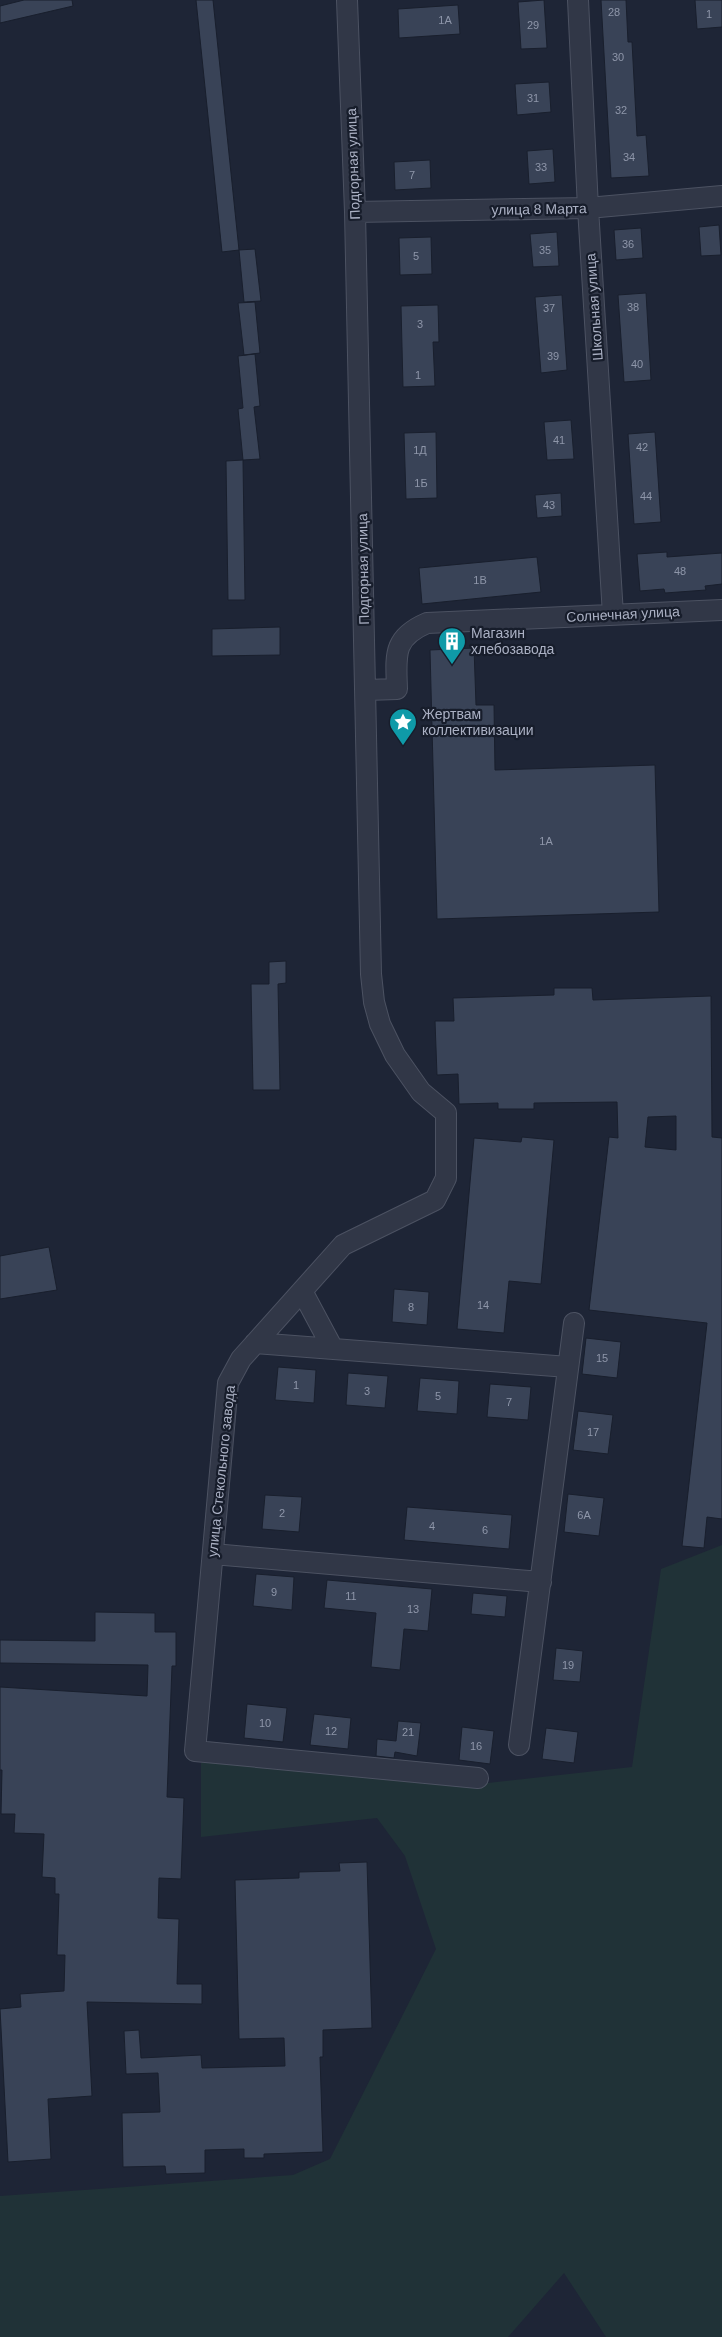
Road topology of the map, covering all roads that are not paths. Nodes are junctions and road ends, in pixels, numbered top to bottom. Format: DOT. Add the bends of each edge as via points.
graph roads {
  1 [pos="347,0"];
  2 [pos="578,0"];
  3 [pos="722,196"];
  4 [pos="588,208"];
  5 [pos="355,212"];
  6 [pos="722,610"];
  7 [pos="613,614"];
  8 [pos="366,690"];
  9 [pos="446,1113"];
  10 [pos="302,1291"];
  11 [pos="574,1323"];
  12 [pos="255,1343"];
  13 [pos="332,1349"];
  14 [pos="568,1367"];
  15 [pos="213,1554"];
  16 [pos="540,1582"];
  17 [pos="520,1745"];
  18 [pos="478,1778"];
  1 -- 5 [label="street, Подгорная улица"];
  2 -- 4 [label="street, Школьная улица"];
  3 -- 4 [label="street, улица 8 Марта"];
  4 -- 5 [label="street, улица 8 Марта"];
  4 -- 7 [label="street, Школьная улица"];
  5 -- 8 [label="street, Подгорная улица"];
  6 -- 7 [label="street, Солнечная улица"];
  7 -- 8 [label="street, Солнечная улица" via="427,623 412,629 402,640 396,656 397,690"];
  8 -- 9 [label="street, Подгорная улица" via="374,1002 380,1024 395,1055 421,1092"];
  9 -- 10 [label="street, улица Стекольного завода" via="446,1178 435,1200 343,1244"];
  10 -- 12 [label="street, улица Стекольного завода"];
  10 -- 13 [label="street"];
  11 -- 14 [label="street"];
  12 -- 13 [label="street"];
  12 -- 15 [label="street, улица Стекольного завода" via="241,1359 228,1383"];
  13 -- 14 [label="street"];
  14 -- 16 [label="street"];
  15 -- 16 [label="street"];
  15 -- 18 [label="street, улица Стекольного завода" via="195,1751"];
  16 -- 17 [label="street"];
}
